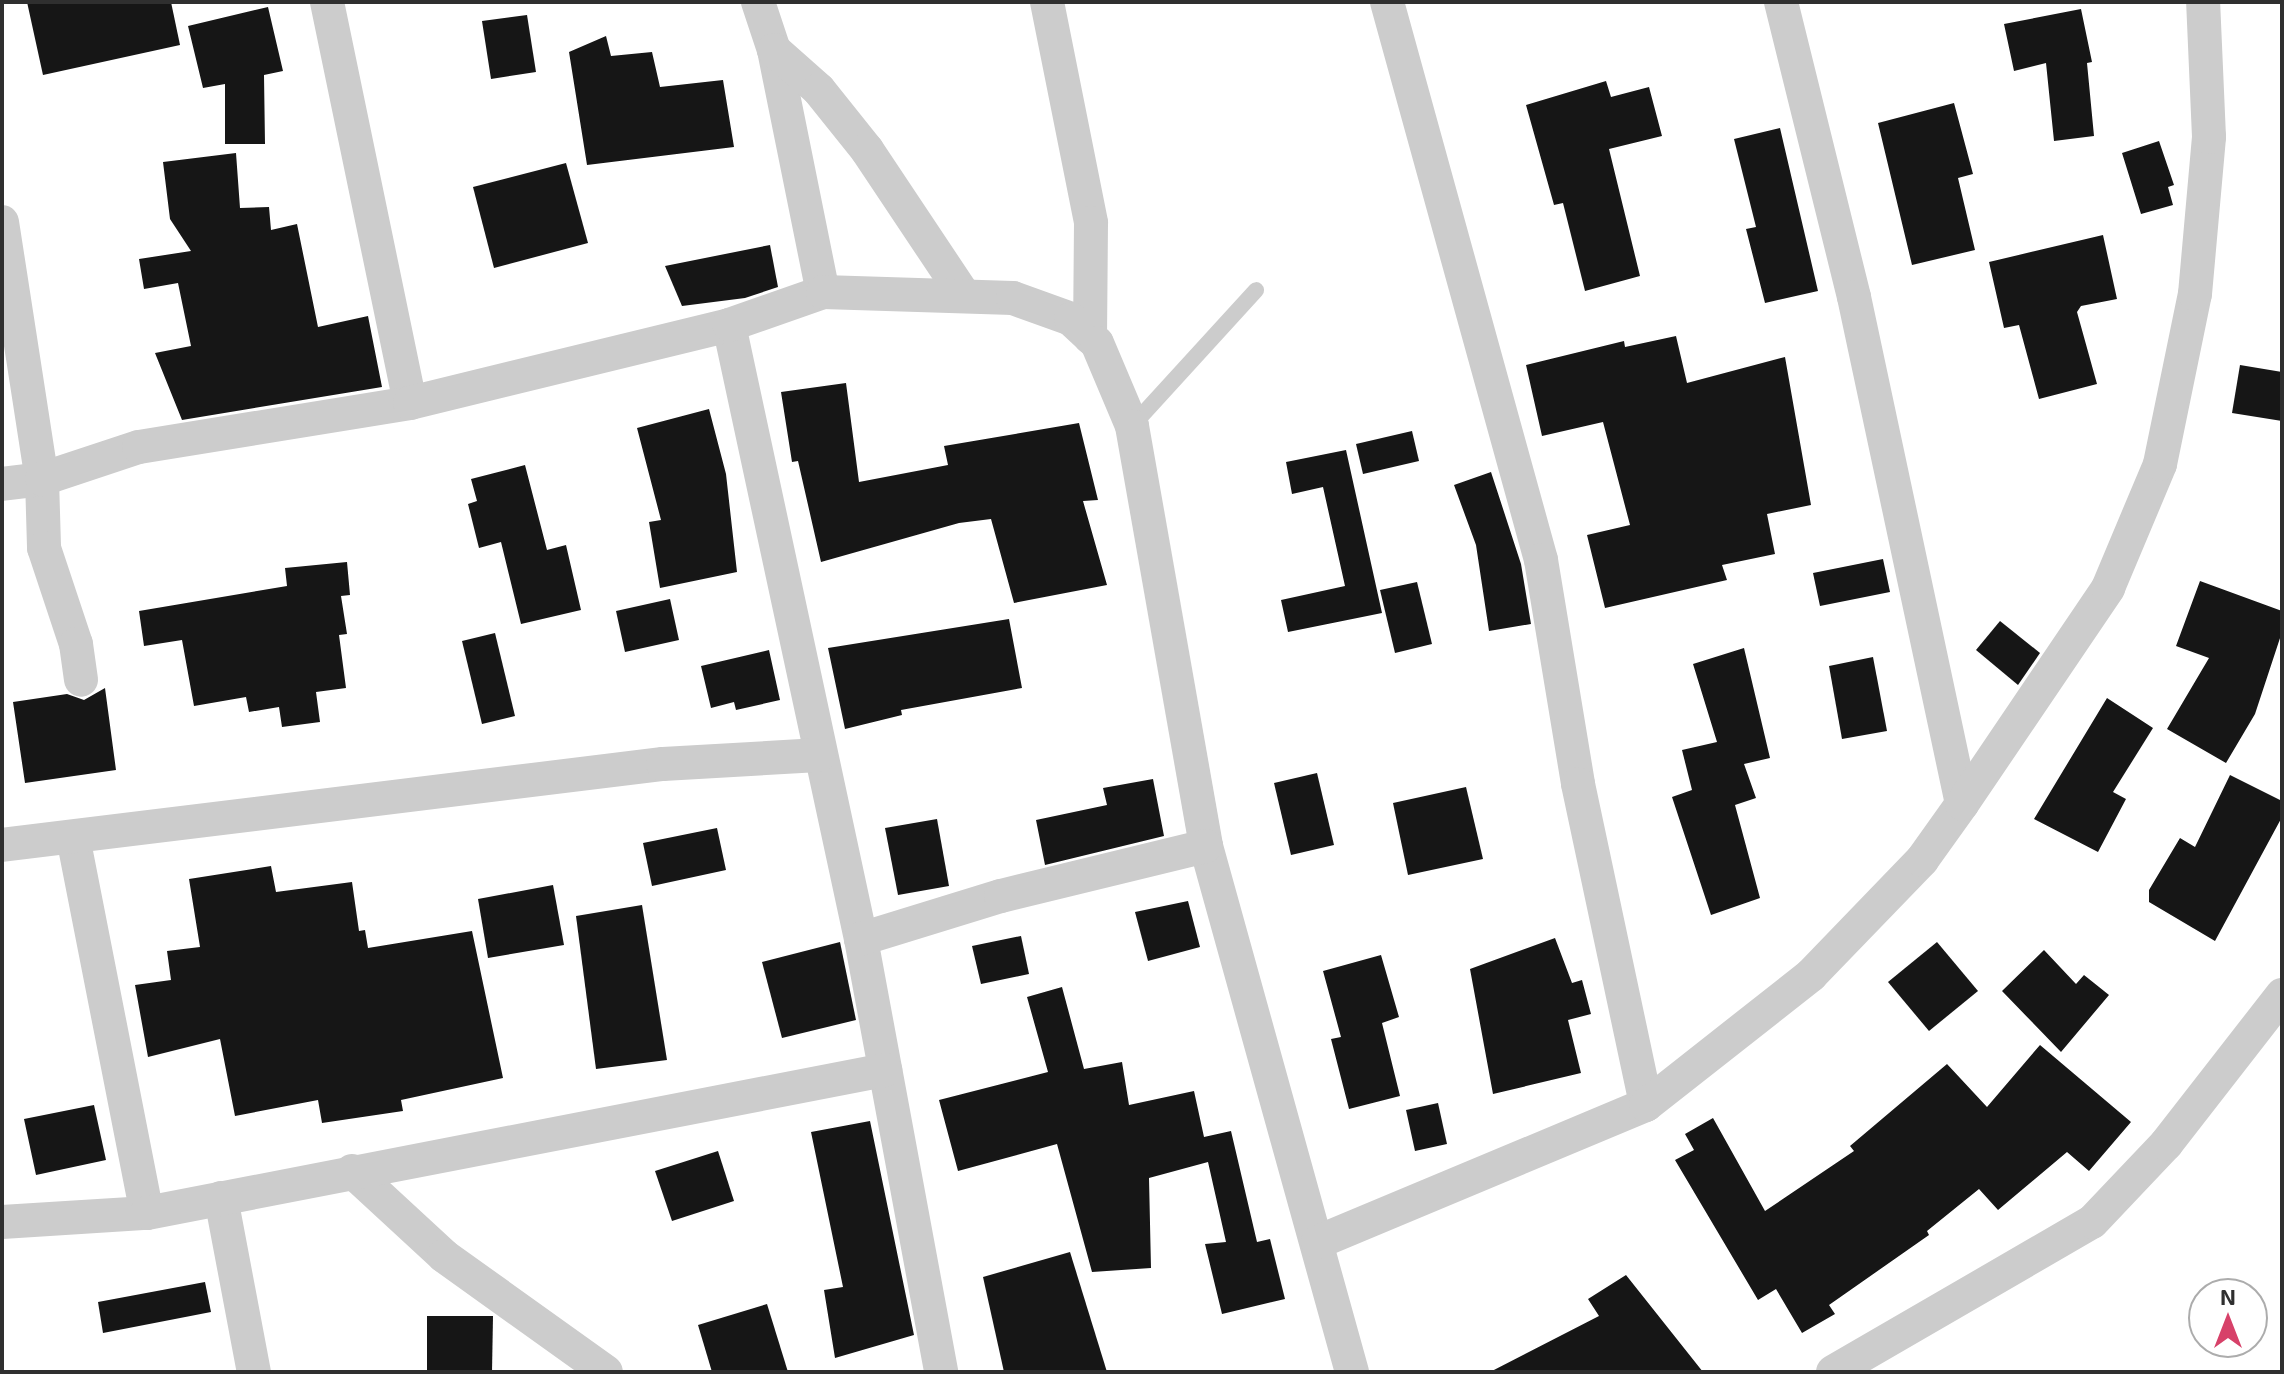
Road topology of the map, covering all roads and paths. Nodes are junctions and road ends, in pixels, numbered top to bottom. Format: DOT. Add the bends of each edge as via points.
graph roads {
  1 [pos="327,2"];
  2 [pos="758,2"];
  3 [pos="1047,2"];
  4 [pos="1387,2"];
  5 [pos="1781,2"];
  6 [pos="2203,2"];
  7 [pos="774,50"];
  8 [pos="2,222"];
  9 [pos="1256,290"];
  10 [pos="823,292"];
  11 [pos="963,294"];
  12 [pos="729,325"];
  13 [pos="1090,337"];
  14 [pos="410,403"];
  15 [pos="1132,426"];
  16 [pos="42,479"];
  17 [pos="2,484"];
  18 [pos="81,680"];
  19 [pos="819,755"];
  20 [pos="1962,804"];
  21 [pos="73,837"];
  22 [pos="2,845"];
  23 [pos="1206,846"];
  24 [pos="861,939"];
  25 [pos="2282,995"];
  26 [pos="885,1070"];
  27 [pos="1646,1105"];
  28 [pos="352,1171"];
  29 [pos="221,1198"];
  30 [pos="147,1213"];
  31 [pos="2,1222"];
  32 [pos="1318,1242"];
  33 [pos="254,1372"];
  34 [pos="606,1372"];
  35 [pos="941,1372"];
  36 [pos="1352,1372"];
  37 [pos="1833,1372"];
  1 -- 14 [label="street"];
  2 -- 7 [label="street"];
  3 -- 13 [label="street" via="1091,223"];
  4 -- 27 [label="street" via="1541,560 1578,784"];
  5 -- 20 [label="street" via="1854,297"];
  6 -- 20 [label="street" via="2209,137 2195,294 2160,464 2108,588"];
  7 -- 10 [label="street"];
  7 -- 11 [label="street" via="819,90 867,150"];
  8 -- 16 [label="street"];
  9 -- 15 [label="lane"];
  10 -- 11 [label="street"];
  10 -- 12 [label="street"];
  11 -- 13 [label="street" via="1013,298 1071,319"];
  12 -- 14 [label="street"];
  12 -- 19 [label="street"];
  13 -- 15 [label="street"];
  14 -- 16 [label="street" via="139,447"];
  15 -- 23 [label="street"];
  16 -- 17 [label="street"];
  16 -- 18 [label="street" via="48,571 76,644"];
  19 -- 21 [label="street" via="663,764"];
  19 -- 24 [label="street"];
  20 -- 27 [label="street" via="1922,860 1811,975"];
  21 -- 22 [label="street"];
  21 -- 30 [label="street"];
  23 -- 24 [label="street" via="1001,896"];
  23 -- 32 [label="street"];
  24 -- 26 [label="street"];
  25 -- 37 [label="street" via="2166,1144 2092,1222"];
  26 -- 28 [label="street"];
  26 -- 35 [label="street"];
  27 -- 32 [label="street"];
  28 -- 29 [label="street"];
  28 -- 34 [label="street" via="444,1256"];
  29 -- 30 [label="street"];
  29 -- 33 [label="street"];
  30 -- 31 [label="street"];
  32 -- 36 [label="street"];
}
